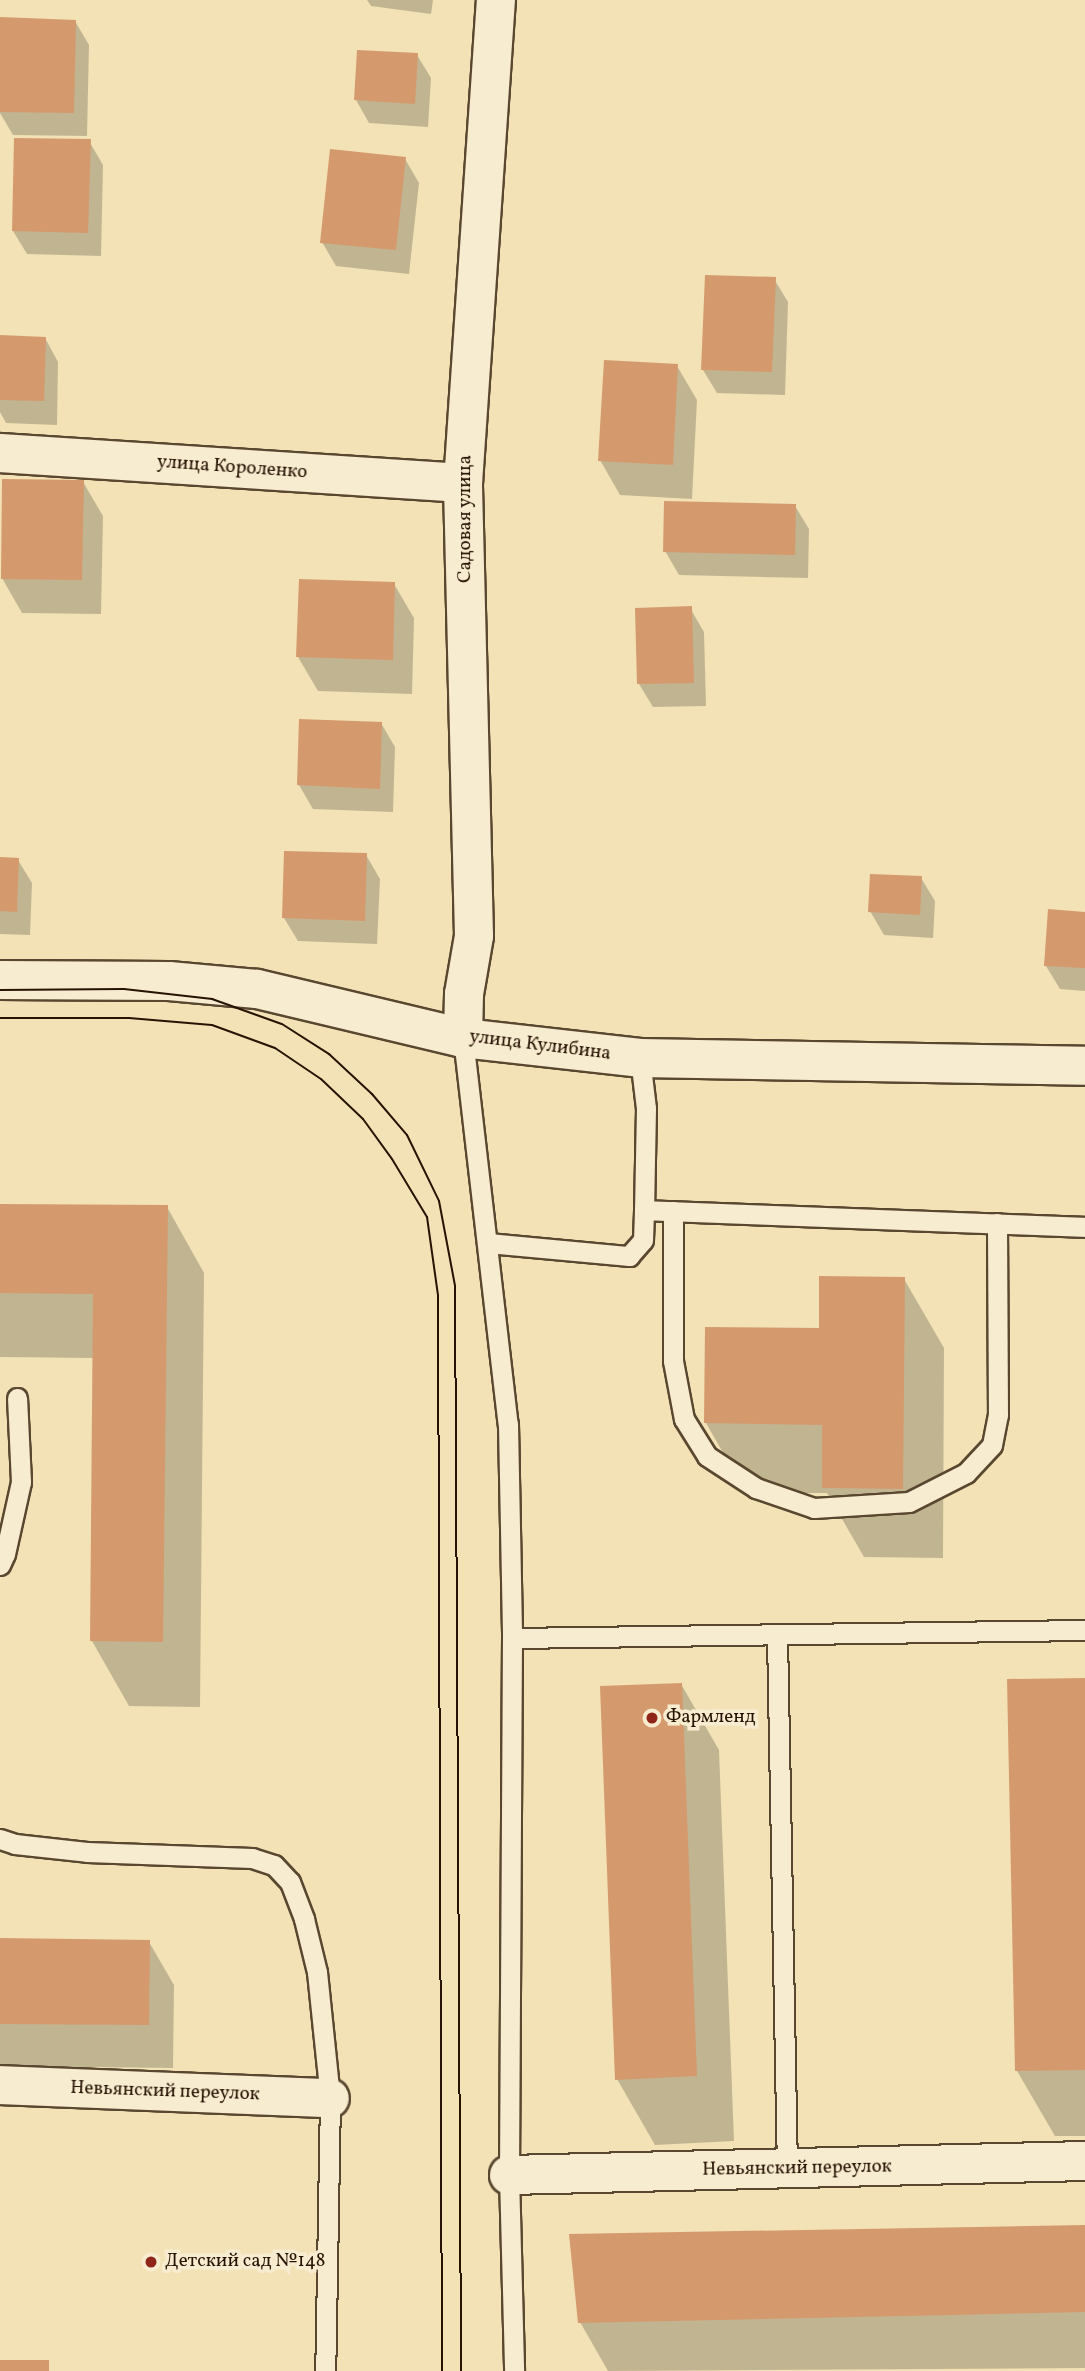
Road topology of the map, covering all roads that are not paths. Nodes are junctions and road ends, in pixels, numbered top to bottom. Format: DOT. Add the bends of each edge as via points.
graph roads {
  1 [pos="496,0"];
  2 [pos="0,453"];
  3 [pos="463,483"];
  4 [pos="0,980"];
  5 [pos="463,1038"];
  6 [pos="640,1058"];
  7 [pos="1085,1066"];
  8 [pos="644,1210"];
  9 [pos="673,1211"];
  10 [pos="997,1223"];
  11 [pos="1085,1227"];
  12 [pos="488,1243"];
  13 [pos="17,1398"];
  14 [pos="0,1565"];
  15 [pos="1085,1630"];
  16 [pos="777,1635"];
  17 [pos="512,1638"];
  18 [pos="0,1839"];
  19 [pos="0,2085"];
  20 [pos="330,2098"];
  21 [pos="1085,2161"];
  22 [pos="787,2169"];
  23 [pos="509,2175"];
  24 [pos="325,2371"];
  25 [pos="514,2371"];
  1 -- 3 [label="street, Садовая улица"];
  2 -- 3 [label="street, улица Короленко"];
  3 -- 5 [label="street, Садовая улица" via="474,936 464,994"];
  4 -- 5 [label="street, улица Кулибина" via="169,981 257,989"];
  5 -- 6 [label="street, улица Кулибина"];
  5 -- 12 [label="lane"];
  6 -- 7 [label="street, улица Кулибина"];
  6 -- 8 [label="lane" via="646,1108"];
  8 -- 9 [label="lane"];
  8 -- 12 [label="lane" via="643,1240 629,1256"];
  9 -- 10 [label="lane"];
  9 -- 10 [label="lane" via="673,1361 684,1419 707,1457 756,1488 814,1508 909,1502 966,1473 992,1445 998,1415"];
  10 -- 11 [label="lane"];
  12 -- 17 [label="lane" via="508,1424"];
  13 -- 14 [label="lane" via="21,1482"];
  15 -- 16 [label="lane"];
  16 -- 17 [label="lane"];
  16 -- 22 [label="lane"];
  17 -- 23 [label="lane"];
  18 -- 20 [label="lane" via="87,1852 252,1858 274,1865 290,1882 314,1959"];
  19 -- 20 [label="street, Невьянский переулок"];
  20 -- 24 [label="lane"];
  21 -- 22 [label="street, Невьянский переулок"];
  22 -- 23 [label="street, Невьянский переулок"];
  23 -- 25 [label="lane"];
}
